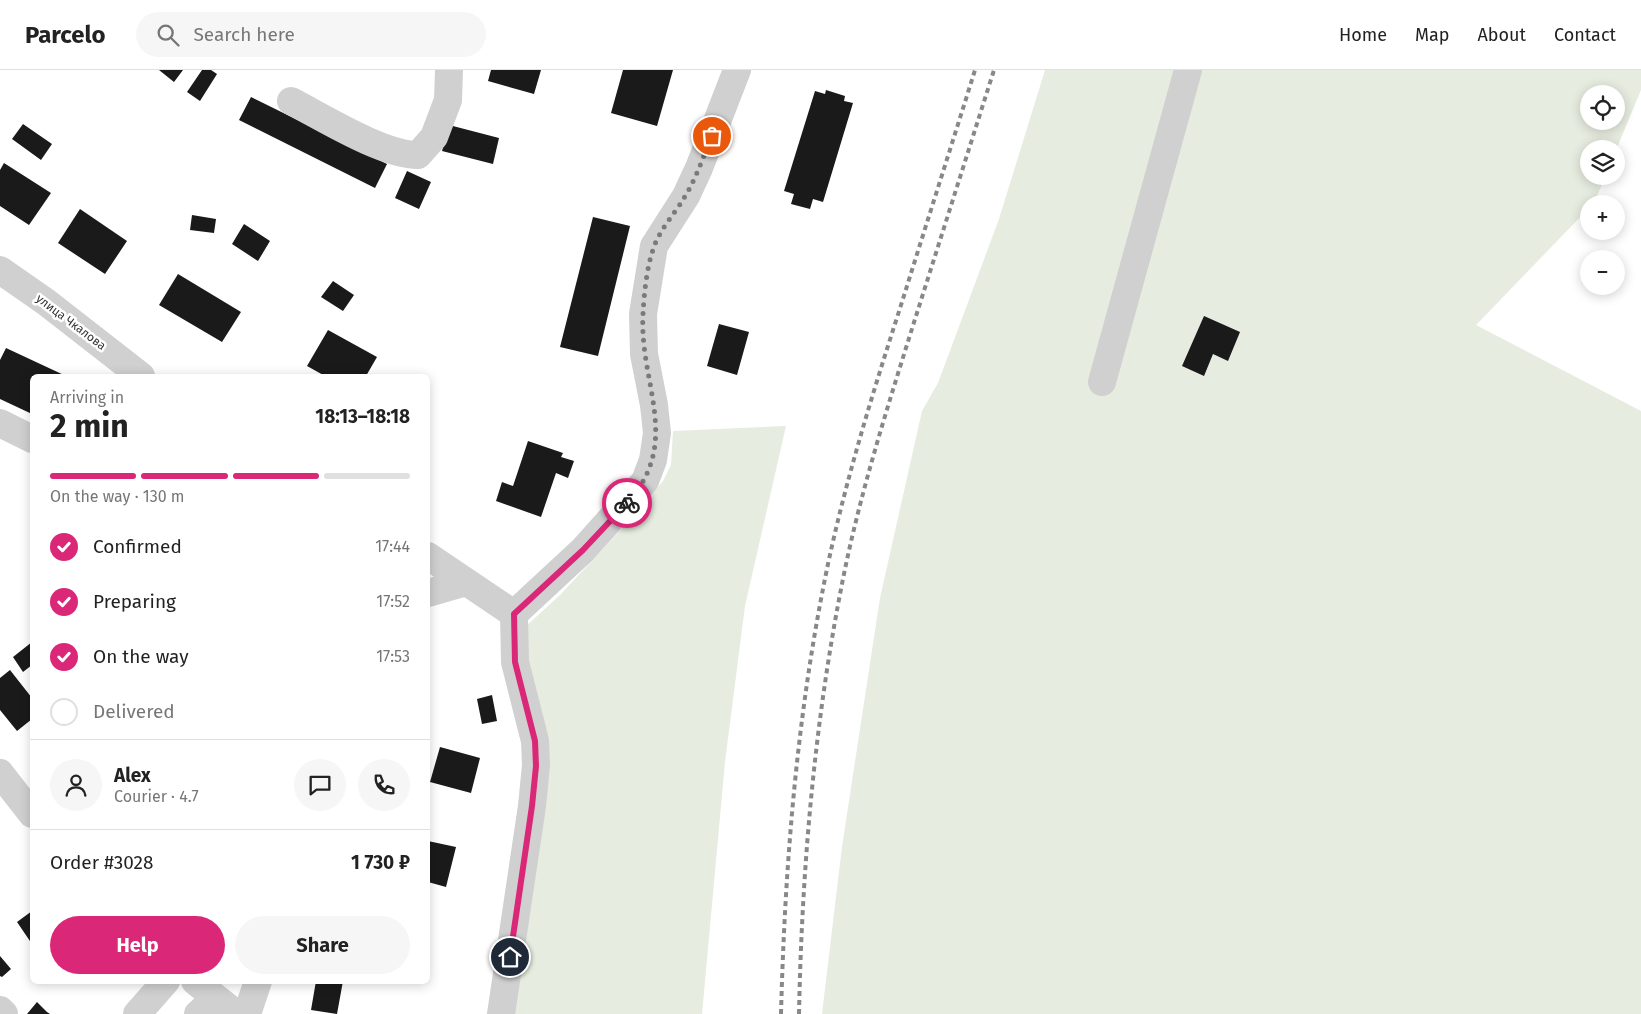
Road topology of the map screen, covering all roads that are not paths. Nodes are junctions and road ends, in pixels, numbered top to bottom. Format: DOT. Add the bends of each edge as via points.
graph roads {
  1 [pos="449,70"];
  2 [pos="737,70"];
  3 [pos="1188,70"];
  4 [pos="292,101"];
  5 [pos="0,270"];
  6 [pos="138,374"];
  7 [pos="1102,382"];
  8 [pos="0,423"];
  9 [pos="30,438"];
  10 [pos="430,557"];
  11 [pos="466,582"];
  12 [pos="430,593"];
  13 [pos="514,614"];
  14 [pos="0,773"];
  15 [pos="30,811"];
  16 [pos="163,984"];
  17 [pos="257,984"];
  18 [pos="0,1010"];
  19 [pos="4,1014"];
  20 [pos="136,1014"];
  21 [pos="247,1014"];
  22 [pos="501,1014"];
  1 -- 4 [label="street" via="448,100 434,137 418,155 405,155 355,135"];
  2 -- 13 [label="street" via="696,175 654,246 643,314 644,354 657,433 653,460 645,481 583,550"];
  3 -- 7 [label="street"];
  5 -- 6 [label="street, улица Чкалова"];
  8 -- 9 [label="street"];
  10 -- 11 [label="street"];
  11 -- 12 [label="street"];
  11 -- 13 [label="street"];
  13 -- 22 [label="street" via="515,662 535,741 536,766"];
  14 -- 15 [label="street"];
  16 -- 20 [label="street"];
  17 -- 21 [label="street"];
  18 -- 19 [label="street"];
}
